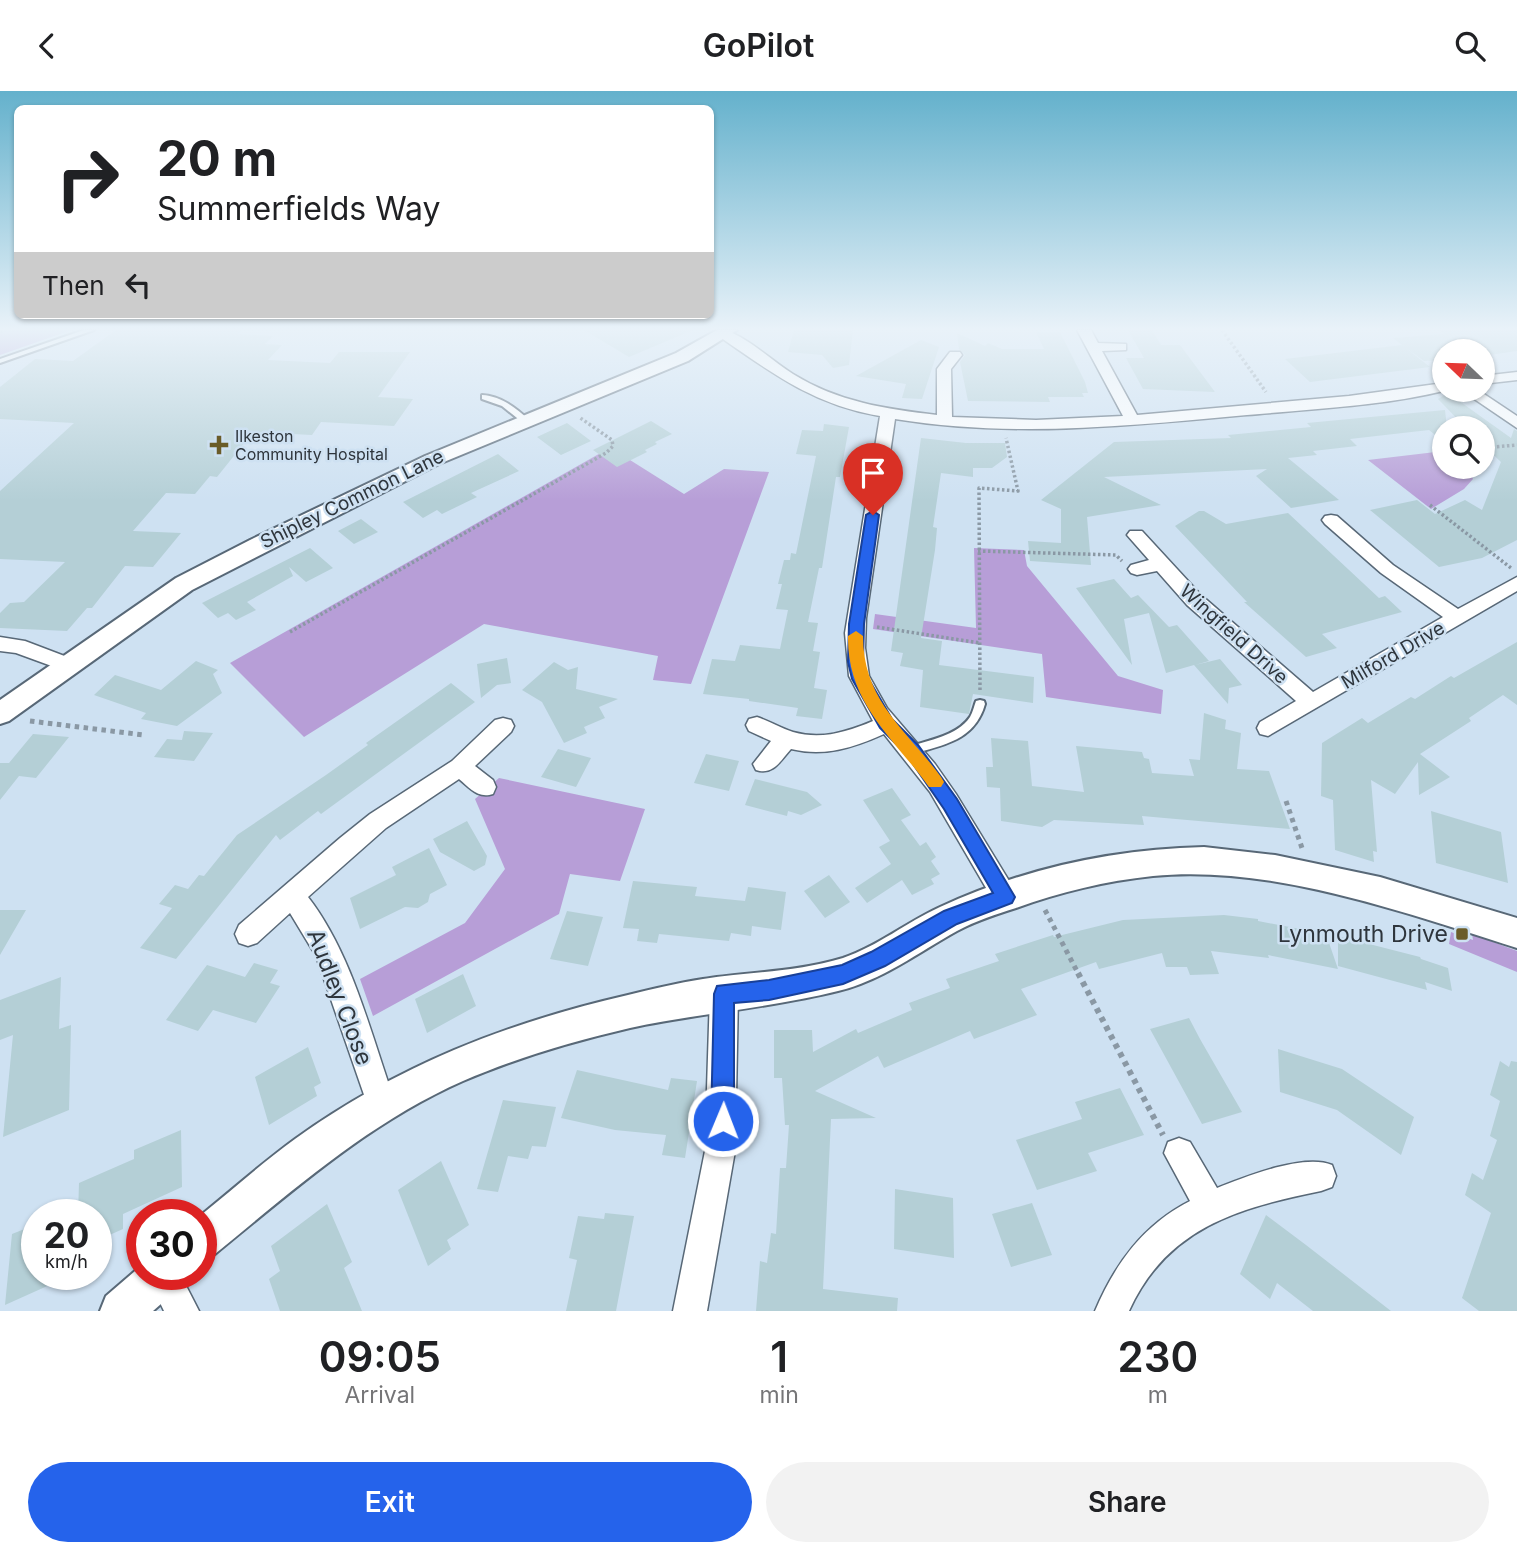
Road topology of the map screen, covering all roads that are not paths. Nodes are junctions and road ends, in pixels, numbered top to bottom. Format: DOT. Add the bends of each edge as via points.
graph roads {
  1 [pos="609,387"];
  2 [pos="805,387"];
  3 [pos="948,387"];
  4 [pos="1114,387"];
  5 [pos="1432,389"];
  6 [pos="485,397"];
  7 [pos="1487,403"];
  8 [pos="888,413"];
  9 [pos="525,420"];
  10 [pos="1132,420"];
  11 [pos="945,421"];
  12 [pos="1517,423"];
  13 [pos="1331,520"];
  14 [pos="1136,535"];
  15 [pos="1379,540"];
  16 [pos="1357,545"];
  17 [pos="1160,564"];
  18 [pos="1137,569"];
  19 [pos="1517,583"];
  20 [pos="1457,618"];
  21 [pos="0,644"];
  22 [pos="68,665"];
  23 [pos="1311,702"];
  24 [pos="980,704"];
  25 [pos="0,714"];
  26 [pos="886,724"];
  27 [pos="758,725"];
  28 [pos="503,726"];
  29 [pos="1268,728"];
  30 [pos="785,740"];
  31 [pos="912,750"];
  32 [pos="764,764"];
  33 [pos="460,767"];
  34 [pos="485,787"];
  35 [pos="1019,893"];
  36 [pos="291,895"];
  37 [pos="1517,933"];
  38 [pos="248,934"];
  39 [pos="724,994"];
  40 [pos="381,1105"];
  41 [pos="1179,1153"];
  42 [pos="1321,1176"];
  43 [pos="1210,1206"];
  44 [pos="217,1227"];
  45 [pos="144,1290"];
  46 [pos="171,1290"];
  47 [pos="121,1311"];
  48 [pos="182,1311"];
  49 [pos="690,1311"];
  50 [pos="1112,1311"];
  1 -- 9 [label="street, Shipley Common Lane"];
  2 -- 8 [label="street" via="853,406"];
  3 -- 11 [label="street"];
  4 -- 10 [label="street"];
  5 -- 10 [label="street"];
  6 -- 9 [label="lane" via="505,404"];
  7 -- 12 [label="street"];
  8 -- 11 [label="street"];
  8 -- 26 [label="street" via="856,624 855,662"];
  9 -- 22 [label="street, Shipley Common Lane" via="354,497 208,571"];
  10 -- 11 [label="street"];
  13 -- 16 [label="street"];
  14 -- 17 [label="street, Wingfield Drive"];
  15 -- 16 [label="street"];
  16 -- 20 [label="street"];
  17 -- 18 [label="street"];
  17 -- 23 [label="street, Wingfield Drive" via="1233,636"];
  19 -- 20 [label="street, Milford Drive"];
  20 -- 23 [label="street, Milford Drive"];
  21 -- 22 [label="street"];
  22 -- 25 [label="street, Shipley Common Lane"];
  23 -- 29 [label="street, Milford Drive"];
  24 -- 31 [label="lane" via="979,715 961,732"];
  26 -- 30 [label="street" via="831,743"];
  26 -- 31 [label="street"];
  27 -- 30 [label="street"];
  28 -- 33 [label="street"];
  30 -- 32 [label="street"];
  31 -- 35 [label="street"];
  33 -- 34 [label="street"];
  33 -- 36 [label="street" via="378,821"];
  35 -- 37 [label="street" via="1102,869 1204,861 1380,891"];
  35 -- 39 [label="street" via="950,918 843,974 769,990"];
  36 -- 38 [label="street"];
  36 -- 40 [label="street, Audley Close" via="328,951"];
  39 -- 40 [label="street" via="627,1011 504,1046"];
  39 -- 49 [label="street" via="720,1151"];
  40 -- 44 [label="street" via="308,1153"];
  41 -- 43 [label="street"];
  42 -- 43 [label="street" via="1265,1187"];
  43 -- 50 [label="street" via="1163,1237 1144,1257"];
  45 -- 47 [label="street"];
  46 -- 48 [label="street"];
}
